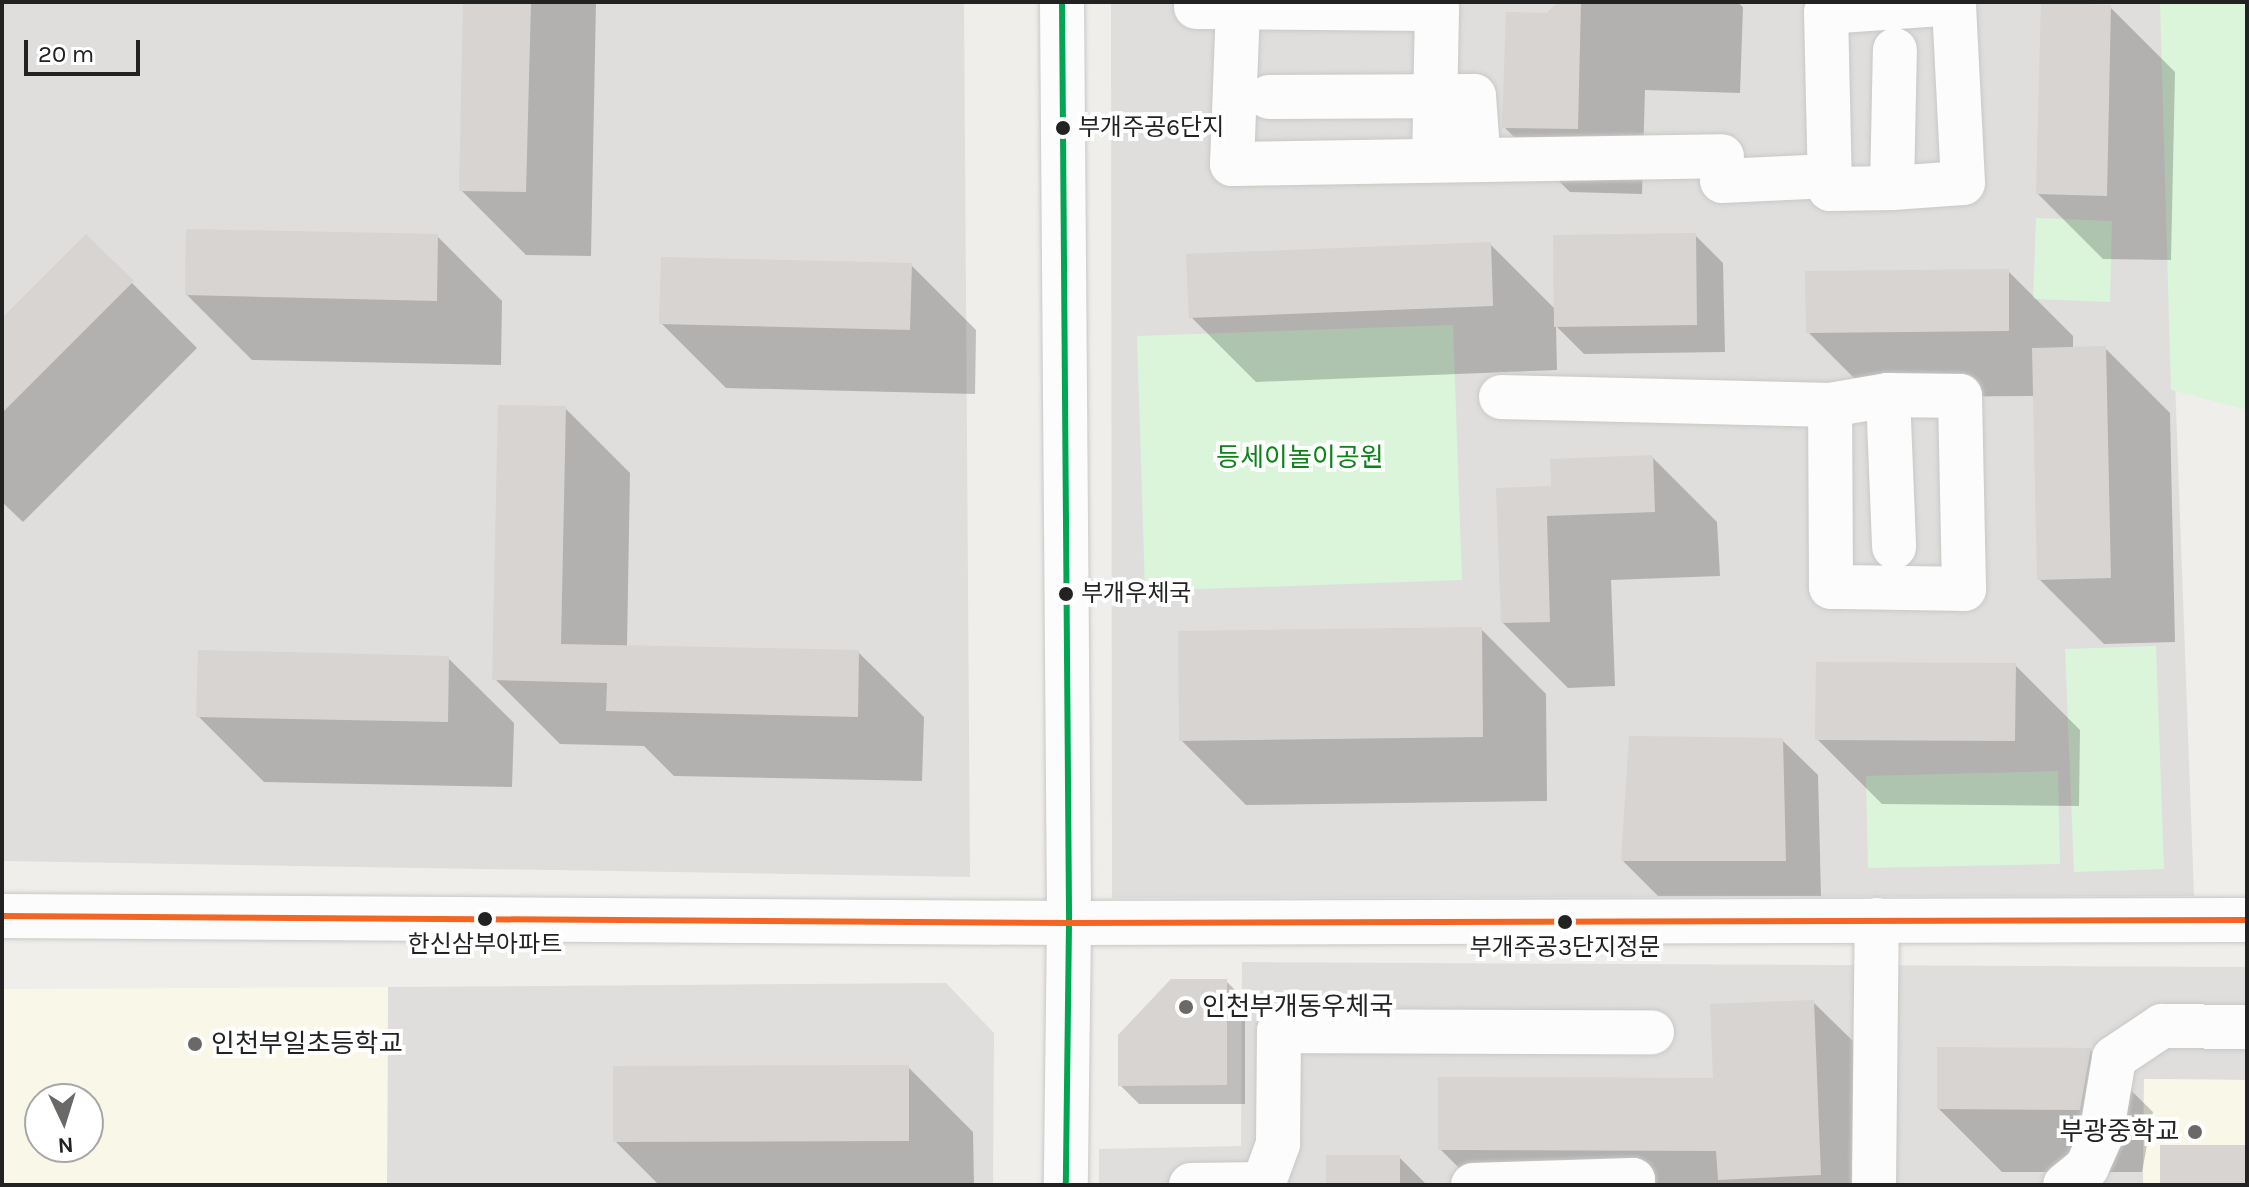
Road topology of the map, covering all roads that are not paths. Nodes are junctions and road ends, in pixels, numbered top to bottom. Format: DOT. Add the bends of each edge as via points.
graph roads {
  1 [pos="1062,2"];
  2 [pos="1895,50"];
  3 [pos="1434,96"];
  4 [pos="1269,97"];
  5 [pos="1477,137"];
  6 [pos="1434,160"];
  7 [pos="1830,176"];
  8 [pos="1892,188"];
  9 [pos="1888,395"];
  10 [pos="1501,397"];
  11 [pos="1830,405"];
  12 [pos="1894,547"];
  13 [pos="2,916"];
  14 [pos="1877,920"];
  15 [pos="2247,920"];
  16 [pos="1069,923"];
  17 [pos="2247,1027"];
  18 [pos="1652,1032"];
  19 [pos="1263,1184"];
  20 [pos="1066,1185"];
  21 [pos="1191,1185"];
  22 [pos="1473,1185"];
  23 [pos="1633,1185"];
  24 [pos="1874,1185"];
  25 [pos="2065,1185"];
  1 -- 16 [label="street"];
  2 -- 8 [label="street"];
  3 -- 4 [label="street"];
  3 -- 5 [label="street" via="1474,96"];
  3 -- 6 [label="street"];
  3 -- 6 [label="street" via="1437,9 1217,8 1232,164"];
  6 -- 7 [label="street"];
  7 -- 8 [label="street" via="1830,189"];
  7 -- 8 [label="street" via="1826,12 1954,3 1963,183"];
  9 -- 11 [label="street"];
  9 -- 11 [label="street" via="1960,396 1964,589 1831,587"];
  9 -- 12 [label="street"];
  10 -- 11 [label="street"];
  13 -- 16 [label="street"];
  14 -- 15 [label="street"];
  14 -- 16 [label="street"];
  14 -- 24 [label="street"];
  16 -- 20 [label="street"];
  17 -- 25 [label="street" via="2162,1026 2114,1058 2101,1136 2087,1167"];
  18 -- 19 [label="street" via="1279,1031 1278,1144"];
  19 -- 21 [label="street"];
  22 -- 23 [label="street" via="1633,1180"];
}
